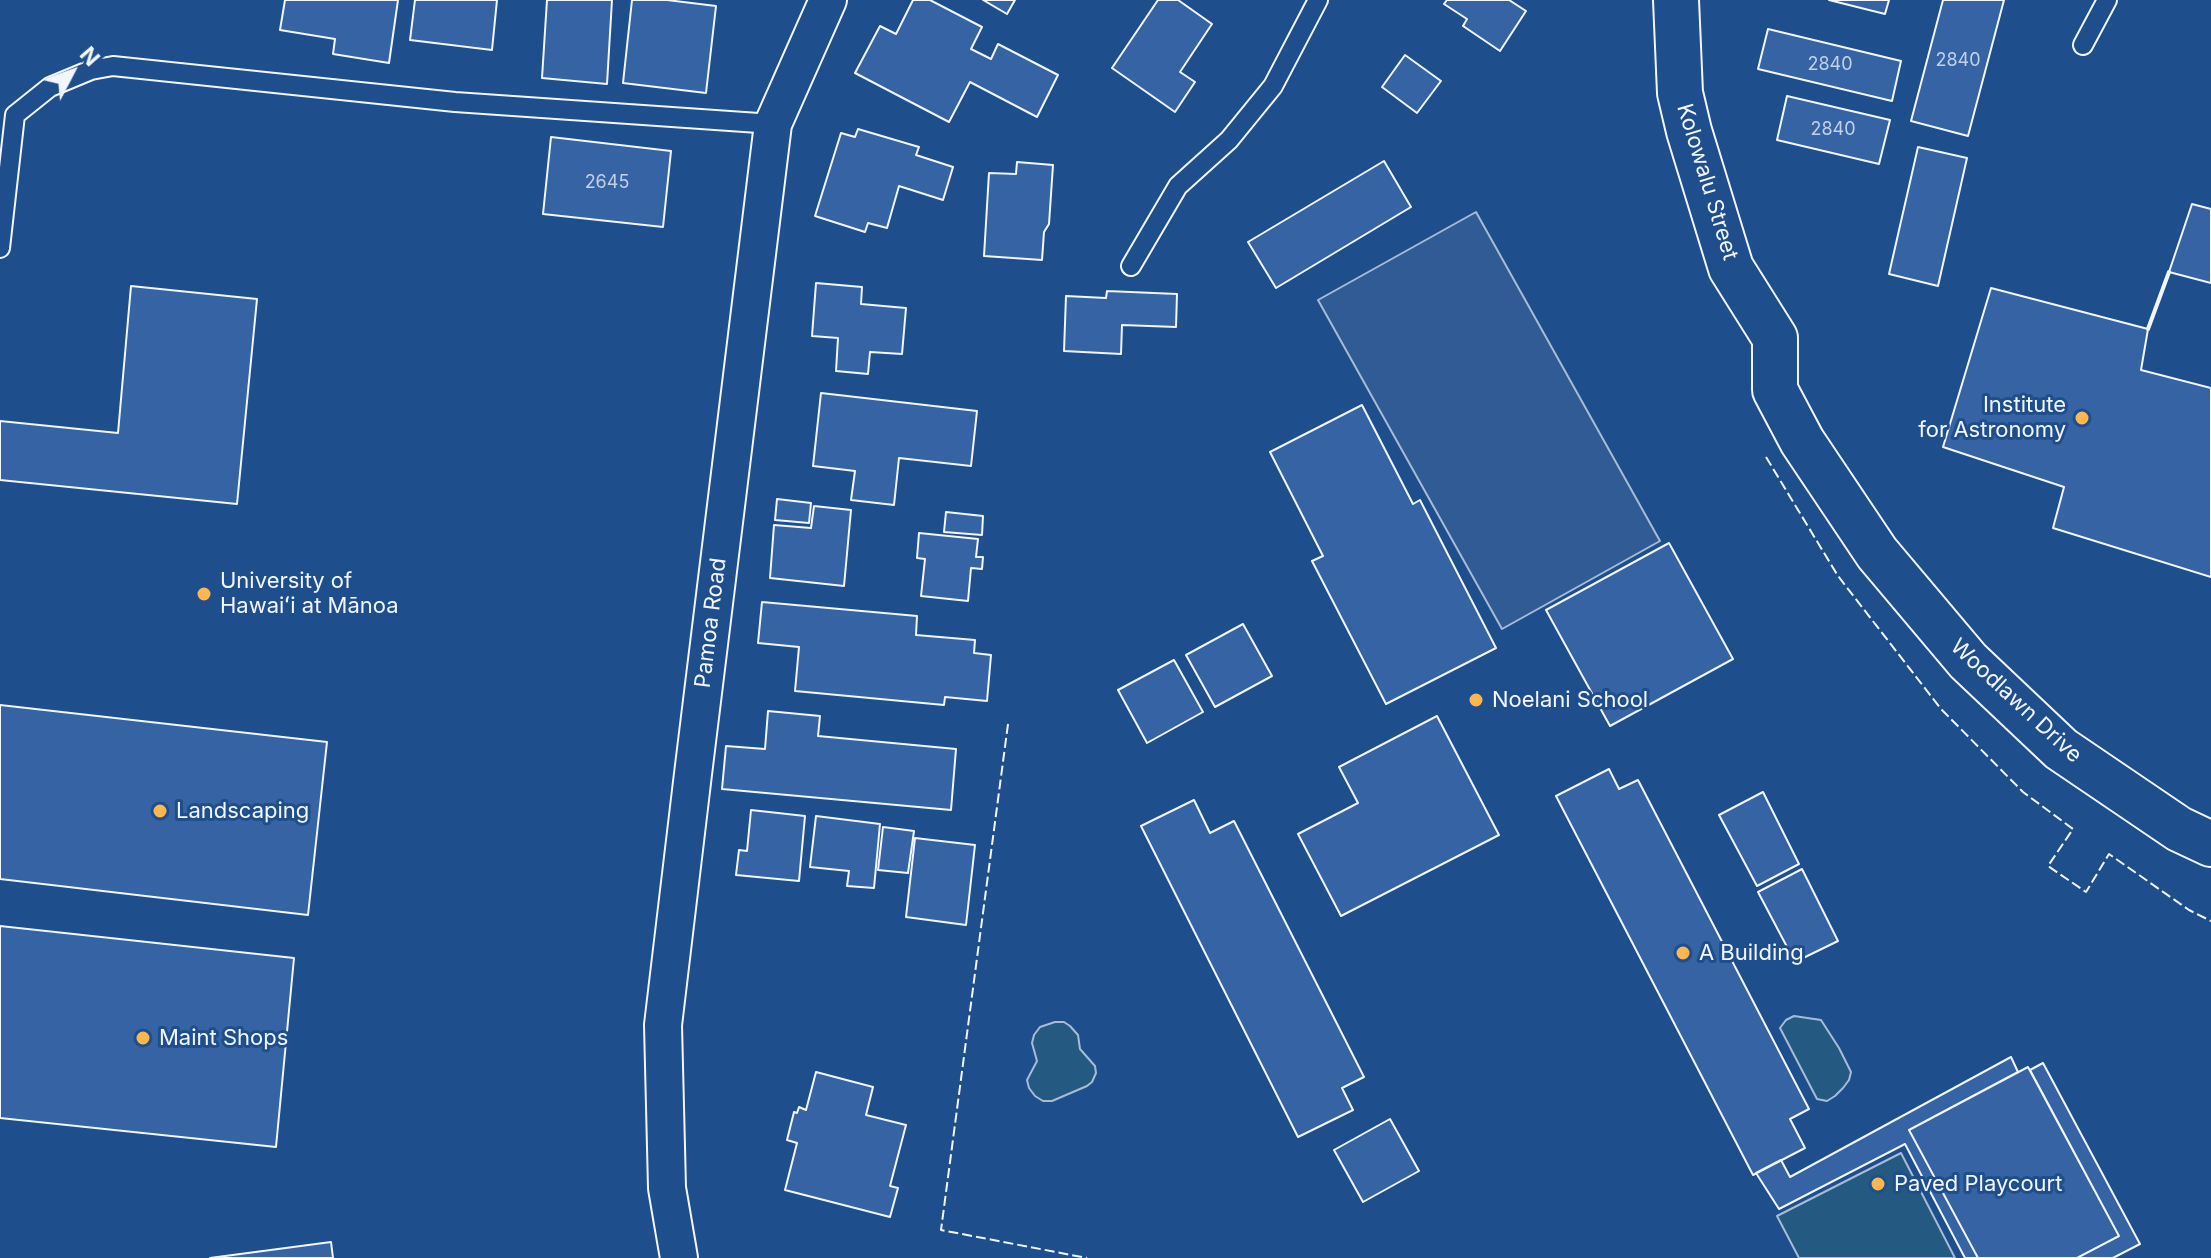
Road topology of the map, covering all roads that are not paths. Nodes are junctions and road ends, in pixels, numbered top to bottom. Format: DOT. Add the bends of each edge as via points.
graph roads {
  1 [pos="828,0"];
  2 [pos="1318,0"];
  3 [pos="1676,0"];
  4 [pos="2107,0"];
  5 [pos="2083,45"];
  6 [pos="773,124"];
  7 [pos="0,248"];
  8 [pos="1131,266"];
  9 [pos="1802,441"];
  10 [pos="2211,844"];
  11 [pos="679,1258"];
  1 -- 6 [label="street, Pamoa Road"];
  2 -- 8 [label="lane" via="1273,86 1229,140 1178,186"];
  3 -- 9 [label="street, Kolowalu Street" via="1680,93 1689,131 1731,268 1775,338 1775,390"];
  4 -- 5 [label="lane"];
  6 -- 7 [label="lane" via="455,102 113,66 70,77 15,115"];
  6 -- 11 [label="street, Pamoa Road" via="663,1025 667,1188"];
  9 -- 10 [label="street, Woodlawn Drive" via="1877,553 1968,661 2061,749 2179,829"];
}
